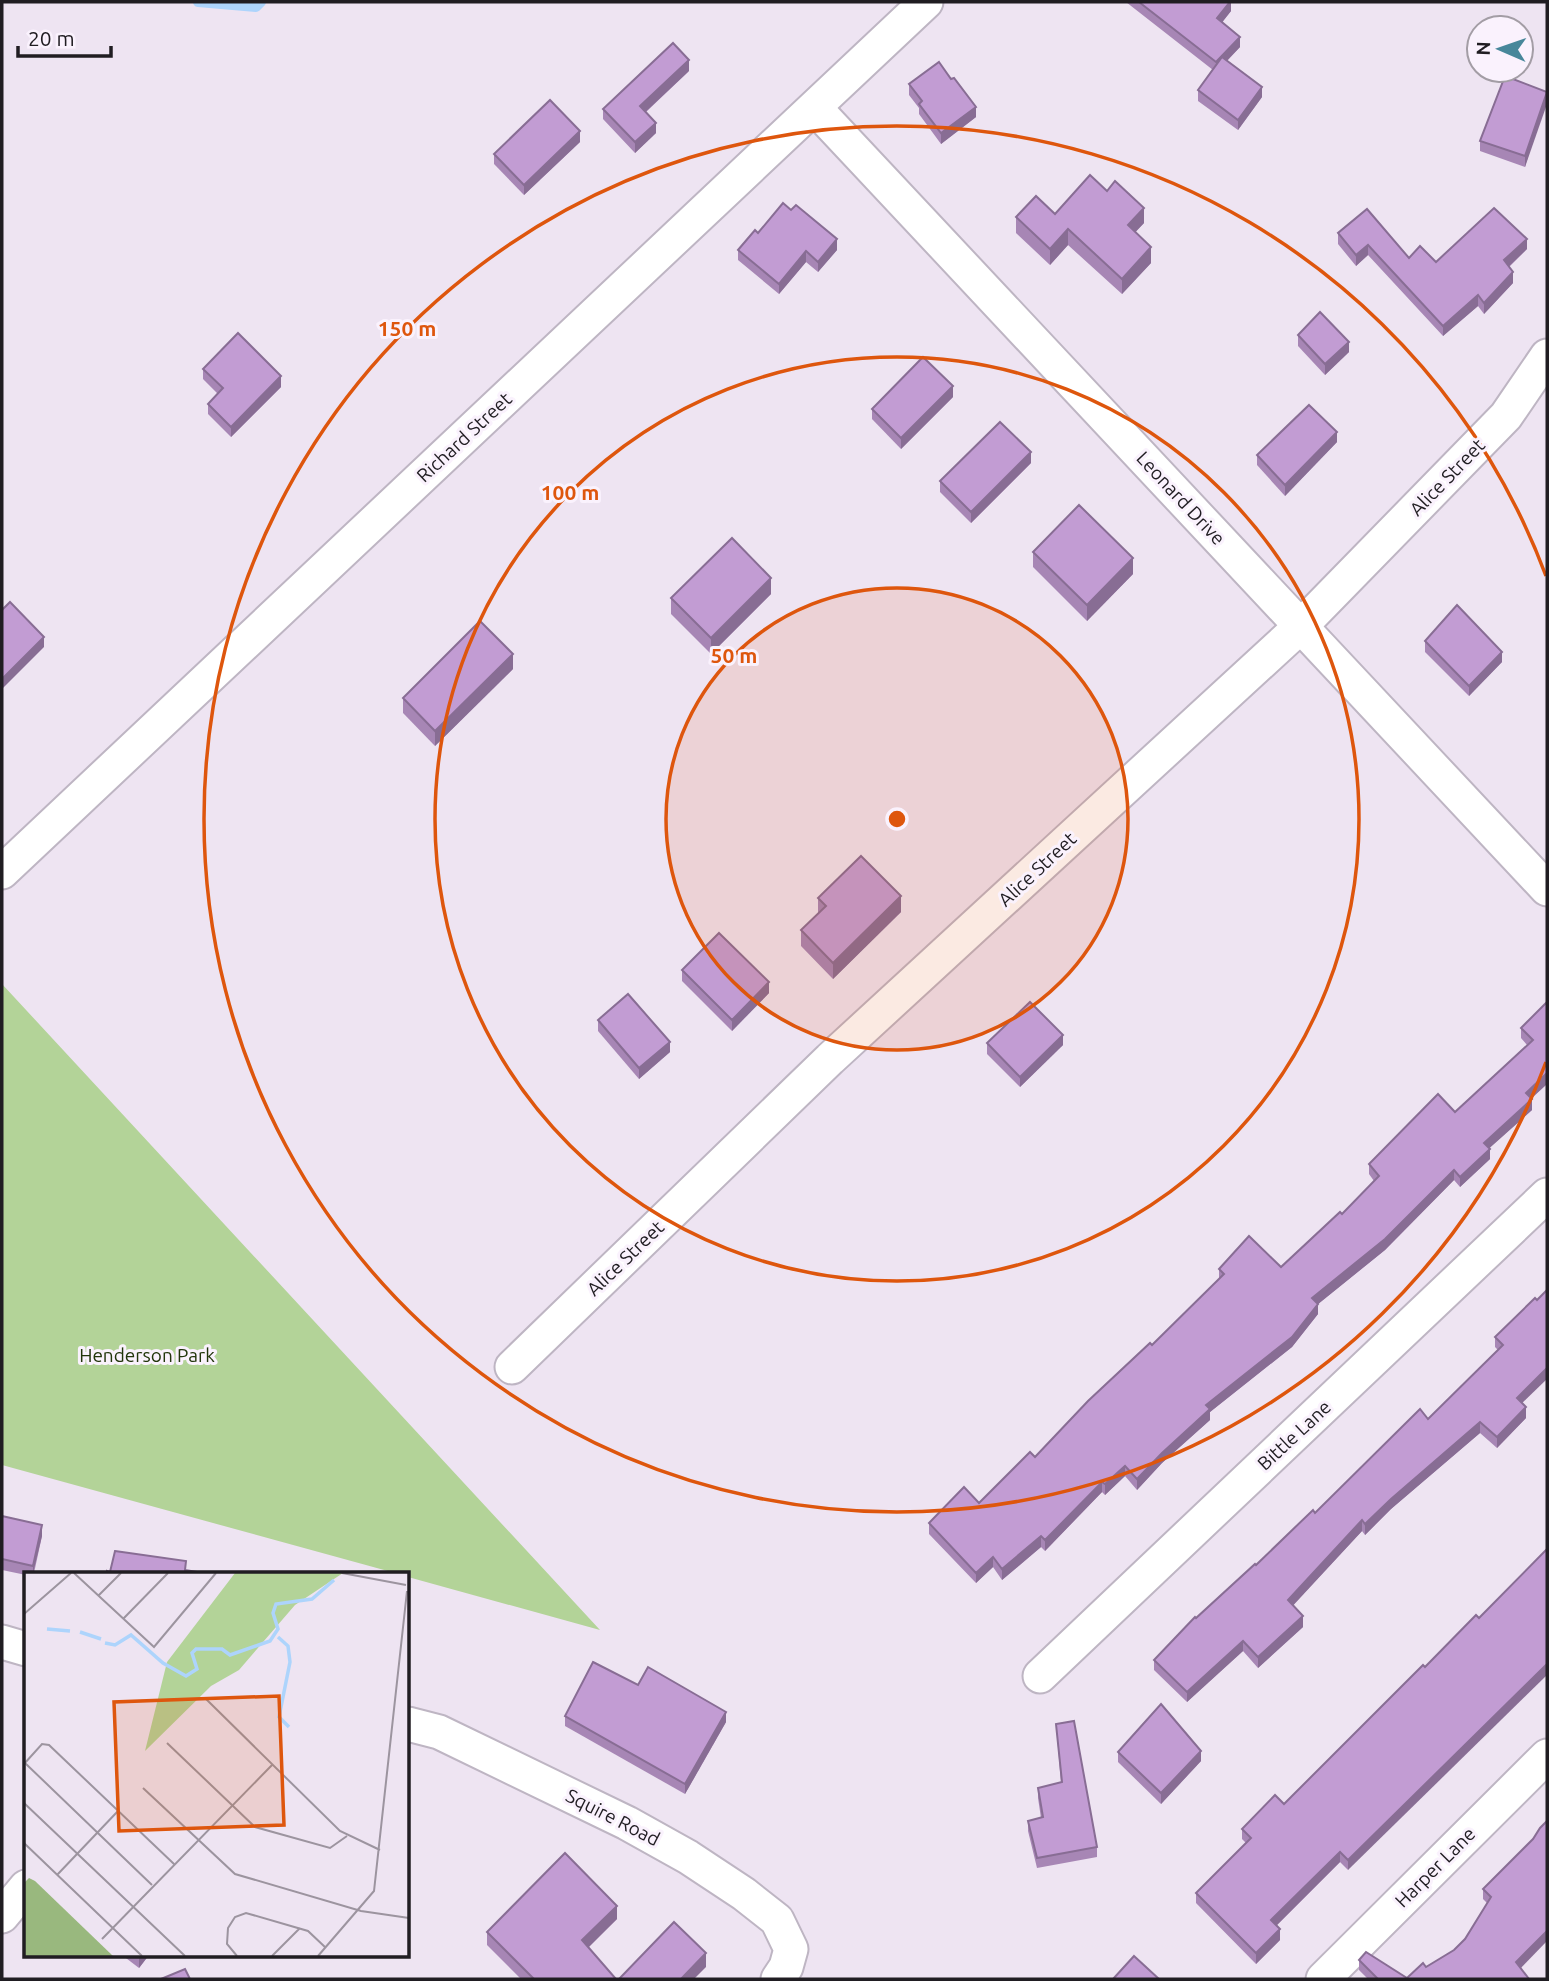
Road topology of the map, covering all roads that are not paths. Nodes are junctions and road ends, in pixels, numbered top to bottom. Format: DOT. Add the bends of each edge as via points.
graph roads {
  1 [pos="926,2"];
  2 [pos="815,108"];
  3 [pos="1547,356"];
  4 [pos="1301,626"];
  5 [pos="2,872"];
  6 [pos="1547,889"];
  7 [pos="1547,1195"];
  8 [pos="512,1367"];
  9 [pos="2,1642"];
  10 [pos="24,1648"];
  11 [pos="1040,1676"];
  12 [pos="410,1725"];
  13 [pos="1547,1756"];
  14 [pos="24,1889"];
  15 [pos="2,1916"];
  16 [pos="778,1979"];
  17 [pos="1323,1979"];
  1 -- 2 [label="street, Richard Street"];
  2 -- 4 [label="street, Leonard Drive"];
  2 -- 5 [label="street, Richard Street"];
  3 -- 4 [label="street, Alice Street" via="1506,416"];
  4 -- 6 [label="street, Leonard Drive"];
  4 -- 8 [label="street, Alice Street" via="830,1059"];
  7 -- 11 [label="street, Bittle Lane"];
  9 -- 10 [label="street"];
  12 -- 16 [label="street, Squire Road" via="439,1732 627,1823 744,1894 777,1920 791,1949"];
  13 -- 17 [label="street, Harper Lane"];
  14 -- 15 [label="street"];
}
